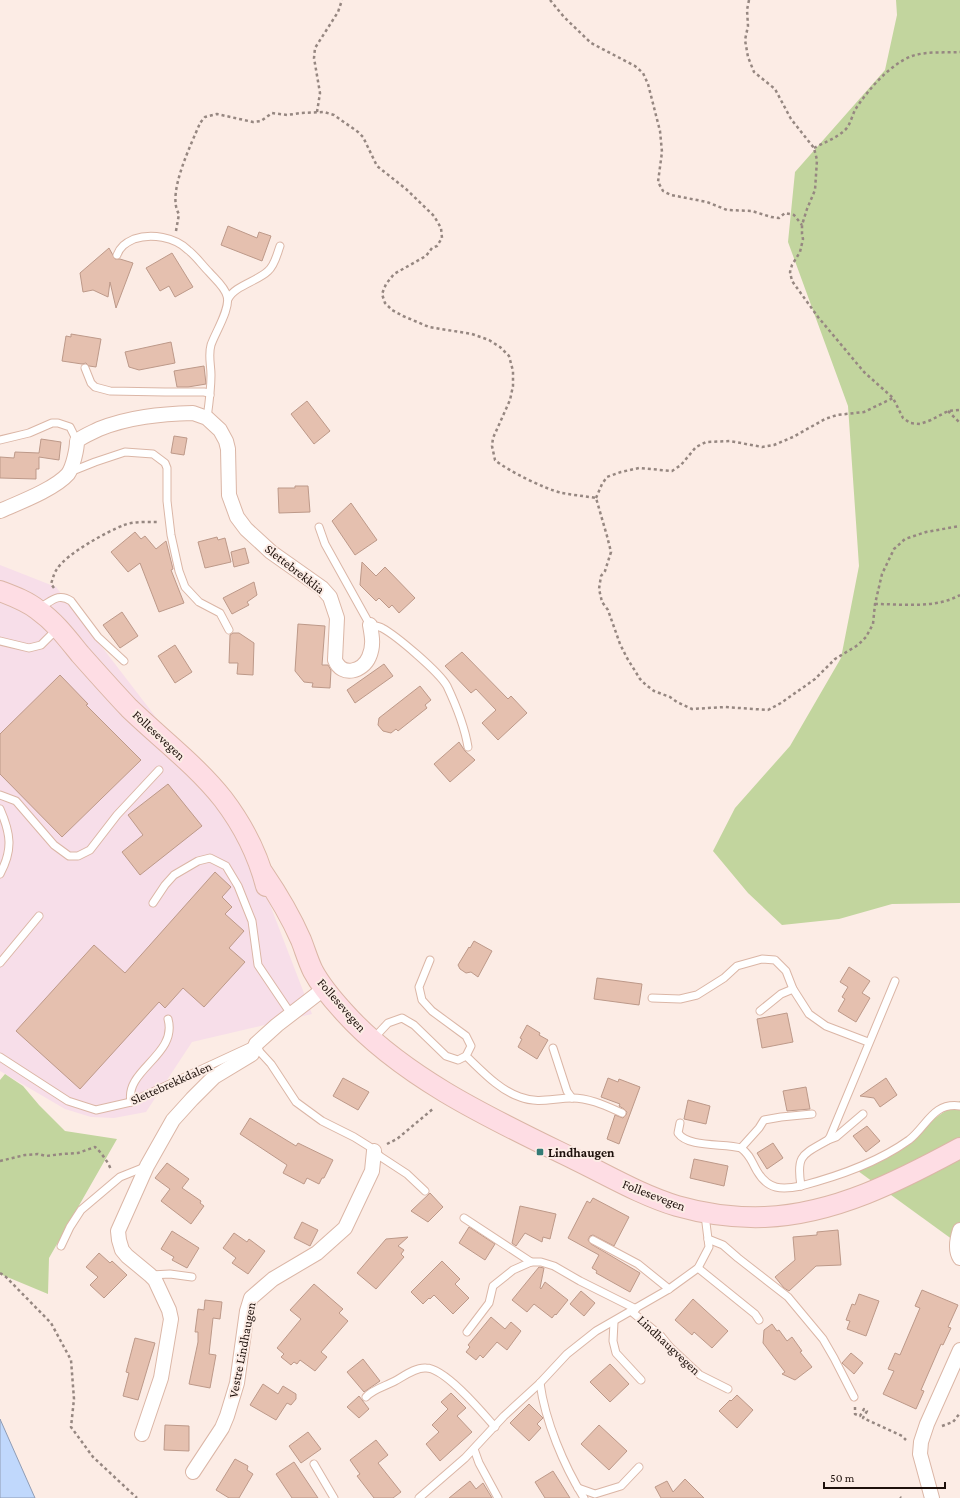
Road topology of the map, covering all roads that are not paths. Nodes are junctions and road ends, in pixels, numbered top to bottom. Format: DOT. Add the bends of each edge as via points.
graph roads {
  1 [pos="280,246"];
  2 [pos="117,255"];
  3 [pos="228,299"];
  4 [pos="85,368"];
  5 [pos="210,395"];
  6 [pos="207,418"];
  7 [pos="0,440"];
  8 [pos="77,441"];
  9 [pos="68,473"];
  10 [pos="0,511"];
  11 [pos="318,527"];
  12 [pos="0,591"];
  13 [pos="37,609"];
  14 [pos="370,625"];
  15 [pos="58,628"];
  16 [pos="229,630"];
  17 [pos="0,641"];
  18 [pos="124,661"];
  19 [pos="468,747"];
  20 [pos="159,770"];
  21 [pos="0,795"];
  22 [pos="0,809"];
  23 [pos="0,874"];
  24 [pos="153,903"];
  25 [pos="39,916"];
  26 [pos="430,960"];
  27 [pos="0,963"];
  28 [pos="895,981"];
  29 [pos="325,988"];
  30 [pos="793,989"];
  31 [pos="652,998"];
  32 [pos="760,1011"];
  33 [pos="291,1014"];
  34 [pos="168,1018"];
  35 [pos="373,1040"];
  36 [pos="868,1042"];
  37 [pos="256,1044"];
  38 [pos="553,1048"];
  39 [pos="466,1056"];
  40 [pos="0,1057"];
  41 [pos="572,1098"];
  42 [pos="131,1102"];
  43 [pos="960,1106"];
  44 [pos="622,1113"];
  45 [pos="812,1114"];
  46 [pos="863,1114"];
  47 [pos="680,1123"];
  48 [pos="828,1140"];
  49 [pos="741,1148"];
  50 [pos="960,1148"];
  51 [pos="374,1151"];
  52 [pos="147,1166"];
  53 [pos="801,1186"];
  54 [pos="425,1191"];
  55 [pos="705,1213"];
  56 [pos="464,1218"];
  57 [pos="960,1230"];
  58 [pos="708,1239"];
  59 [pos="593,1240"];
  60 [pos="61,1246"];
  61 [pos="960,1258"];
  62 [pos="531,1262"];
  63 [pos="698,1268"];
  64 [pos="150,1274"];
  65 [pos="192,1277"];
  66 [pos="669,1289"];
  67 [pos="634,1310"];
  68 [pos="759,1320"];
  69 [pos="614,1322"];
  70 [pos="468,1332"];
  71 [pos="960,1350"];
  72 [pos="641,1380"];
  73 [pos="540,1383"];
  74 [pos="728,1389"];
  75 [pos="366,1397"];
  76 [pos="854,1398"];
  77 [pos="495,1427"];
  78 [pos="142,1434"];
  79 [pos="474,1449"];
  80 [pos="314,1464"];
  81 [pos="639,1467"];
  82 [pos="194,1472"];
  83 [pos="578,1488"];
  84 [pos="423,1497"];
  85 [pos="334,1498"];
  86 [pos="498,1498"];
  87 [pos="584,1498"];
  88 [pos="932,1498"];
  1 -- 3 [label="lane" via="268,271 234,292"];
  2 -- 3 [label="lane" via="123,245 144,236 175,241 188,249 218,283"];
  3 -- 5 [label="lane" via="210,351"];
  4 -- 5 [label="lane" via="94,387 110,391 204,392"];
  5 -- 6 [label="lane"];
  6 -- 8 [label="street" via="193,413 149,415 111,424"];
  6 -- 14 [label="street, Slettebrekklia" via="220,430 226,441 230,495 237,517 271,552 322,588 330,597 337,618 335,660 340,670 350,671 358,668 369,658 373,640"];
  7 -- 8 [label="lane" via="58,423 70,427"];
  8 -- 9 [label="street"];
  9 -- 10 [label="street" via="39,494"];
  9 -- 16 [label="lane" via="125,452 153,454 165,463 169,522 179,571 185,587 200,602 220,613"];
  11 -- 14 [label="lane, Slettebrekklia"];
  12 -- 13 [label="main road, Follesevegen" via="17,597"];
  13 -- 15 [label="main road, Follesevegen"];
  13 -- 18 [label="lane" via="65,597 98,637"];
  14 -- 19 [label="lane" via="382,627 394,636 446,684"];
  15 -- 17 [label="lane" via="41,645 29,648"];
  15 -- 29 [label="main road, Follesevegen" via="103,681 203,776 223,800 244,831 263,873 282,900 313,970"];
  20 -- 21 [label="lane" via="117,815 90,850 78,856 69,856 54,845 16,801"];
  22 -- 23 [label="lane" via="10,844"];
  24 -- 33 [label="lane" via="174,876 198,860 210,858 226,866 238,886 252,922 258,965"];
  25 -- 27 [label="lane"];
  26 -- 39 [label="lane" via="419,987 422,1000 432,1011 466,1036 471,1046"];
  28 -- 36 [label="lane"];
  29 -- 33 [label="street"];
  29 -- 35 [label="main road, Follesevegen" via="345,1013"];
  30 -- 31 [label="lane" via="786,971 775,960 762,959 737,966 724,978 697,995 680,999"];
  30 -- 32 [label="lane" via="780,994"];
  30 -- 36 [label="lane" via="809,1014 826,1026"];
  33 -- 37 [label="street"];
  34 -- 42 [label="lane" via="170,1025 163,1047 135,1082 130,1096"];
  35 -- 39 [label="lane, Follesevegen" via="388,1023 402,1018 414,1025 446,1056 458,1060"];
  35 -- 55 [label="main road, Follesevegen" via="431,1084 460,1101 646,1194 676,1206"];
  36 -- 48 [label="lane"];
  37 -- 42 [label="lane, Slettebrekkdalen"];
  37 -- 51 [label="lane" via="296,1102 322,1121 354,1137"];
  37 -- 52 [label="street" via="252,1054 214,1077 173,1120"];
  38 -- 41 [label="lane" via="567,1091"];
  39 -- 41 [label="lane" via="503,1088 520,1098 539,1101"];
  40 -- 42 [label="lane, Slettebrekkdalen" via="75,1103 96,1110"];
  41 -- 44 [label="lane" via="594,1101"];
  43 -- 53 [label="lane" via="952,1105 937,1110 910,1139 888,1154 830,1179"];
  45 -- 49 [label="lane" via="764,1120"];
  46 -- 48 [label="lane" via="836,1137"];
  47 -- 49 [label="lane" via="678,1133 685,1139"];
  48 -- 53 [label="lane" via="805,1153 801,1159"];
  49 -- 53 [label="lane" via="749,1155 765,1183 774,1188"];
  50 -- 55 [label="main road, Follesevegen" via="886,1186 832,1205 794,1214 765,1217"];
  51 -- 54 [label="lane" via="407,1174"];
  51 -- 82 [label="street, Vestre Lindhaugen" via="372,1171 345,1228 317,1253 273,1279 251,1298 238,1383 222,1428"];
  52 -- 60 [label="lane" via="120,1177 81,1210"];
  52 -- 64 [label="street" via="118,1231 120,1245 127,1256"];
  55 -- 58 [label="lane, Lindhaugvegen"];
  56 -- 62 [label="lane"];
  57 -- 61 [label="street" via="957,1243 957,1254"];
  58 -- 63 [label="lane, Lindhaugvegen" via="708,1247"];
  58 -- 76 [label="lane" via="723,1245 788,1297 823,1340"];
  59 -- 66 [label="lane" via="638,1264"];
  62 -- 67 [label="lane, Lindhaugvegen" via="554,1266"];
  62 -- 70 [label="lane" via="513,1270 493,1286 489,1303"];
  63 -- 66 [label="lane, Lindhaugvegen"];
  63 -- 68 [label="lane"];
  64 -- 65 [label="lane"];
  64 -- 78 [label="street" via="164,1297 171,1319 161,1378"];
  66 -- 67 [label="lane, Lindhaugvegen"];
  67 -- 69 [label="lane, Lindhaugvegen"];
  67 -- 74 [label="lane, Lindhaugvegen" via="700,1375"];
  69 -- 72 [label="lane" via="613,1341 616,1353"];
  69 -- 73 [label="lane, Lindhaugvegen" via="596,1331 567,1354"];
  71 -- 88 [label="street" via="921,1442 920,1454"];
  73 -- 77 [label="lane, Lindhaugvegen"];
  73 -- 83 [label="lane" via="547,1416"];
  75 -- 77 [label="lane" via="413,1371 427,1368 451,1381"];
  77 -- 79 [label="lane, Lindhaugvegen"];
  79 -- 84 [label="lane, Lindhaugvegen"];
  79 -- 86 [label="lane"];
  80 -- 85 [label="lane"];
  81 -- 83 [label="lane" via="621,1486 595,1494"];
  83 -- 87 [label="lane"];
}
